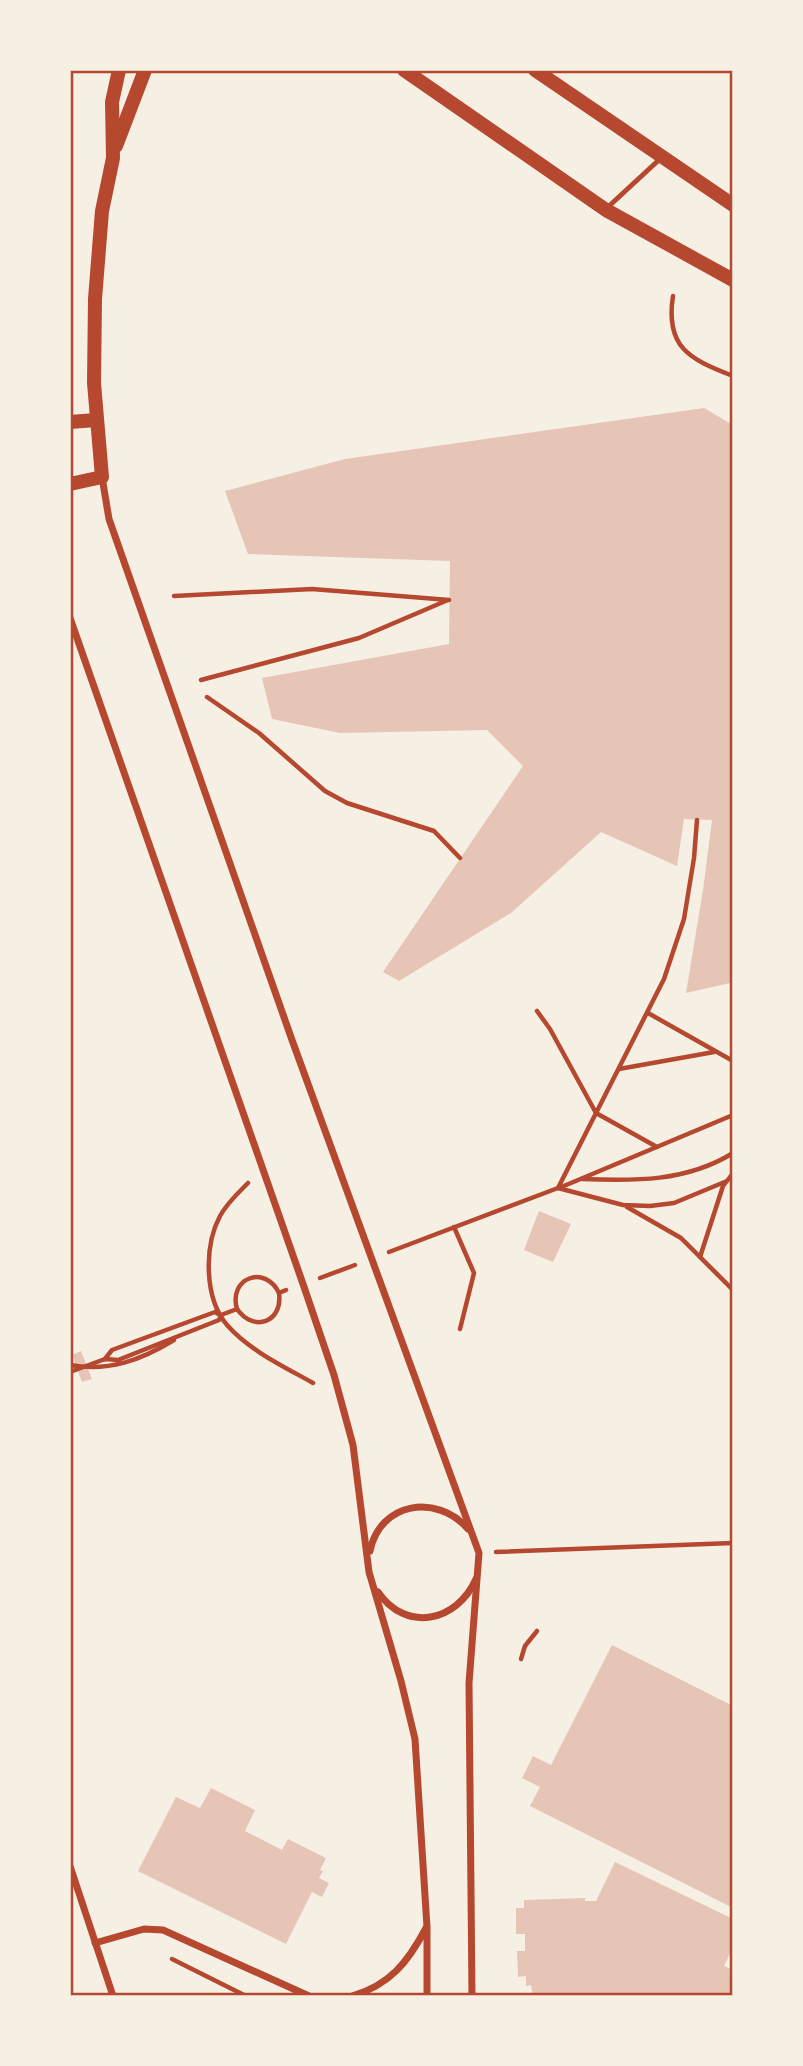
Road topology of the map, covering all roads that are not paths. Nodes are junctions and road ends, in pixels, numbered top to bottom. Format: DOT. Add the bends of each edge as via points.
graph roads {
  1 [pos="119,70"];
  2 [pos="145,70"];
  3 [pos="404,70"];
  4 [pos="535,70"];
  5 [pos="113,158"];
  6 [pos="662,158"];
  7 [pos="733,205"];
  8 [pos="606,210"];
  9 [pos="733,280"];
  10 [pos="96,419"];
  11 [pos="70,422"];
  12 [pos="102,477"];
  13 [pos="70,484"];
  14 [pos="70,618"];
  15 [pos="473,1536"];
  16 [pos="368,1559"];
  17 [pos="479,1571"];
  18 [pos="373,1585"];
  19 [pos="70,1866"];
  20 [pos="426,1927"];
  21 [pos="95,1943"];
  22 [pos="113,1996"];
  23 [pos="309,1996"];
  24 [pos="352,1996"];
  25 [pos="427,1996"];
  26 [pos="472,1996"];
  1 -- 5 [label="main road" via="111,102"];
  2 -- 5 [label="main road"];
  3 -- 8 [label="main road"];
  4 -- 6 [label="main road"];
  5 -- 10 [label="main road" via="97,250"];
  6 -- 7 [label="main road"];
  6 -- 8 [label="lane"];
  8 -- 9 [label="main road"];
  10 -- 11 [label="main road"];
  10 -- 12 [label="main road"];
  12 -- 13 [label="main road"];
  12 -- 15 [label="street" via="109,519"];
  14 -- 16 [label="street" via="334,1375 353,1445"];
  15 -- 16 [label="street" via="461,1520 442,1510 424,1506 405,1510 380,1527"];
  15 -- 17 [label="street"];
  16 -- 18 [label="street"];
  17 -- 18 [label="street" via="464,1600 434,1617 395,1609"];
  17 -- 26 [label="street" via="469,1683"];
  18 -- 20 [label="street" via="415,1739"];
  19 -- 21 [label="street"];
  20 -- 24 [label="street" via="402,1966 376,1986"];
  20 -- 25 [label="street"];
  21 -- 22 [label="street"];
  21 -- 23 [label="street" via="144,1929 163,1930"];
}
